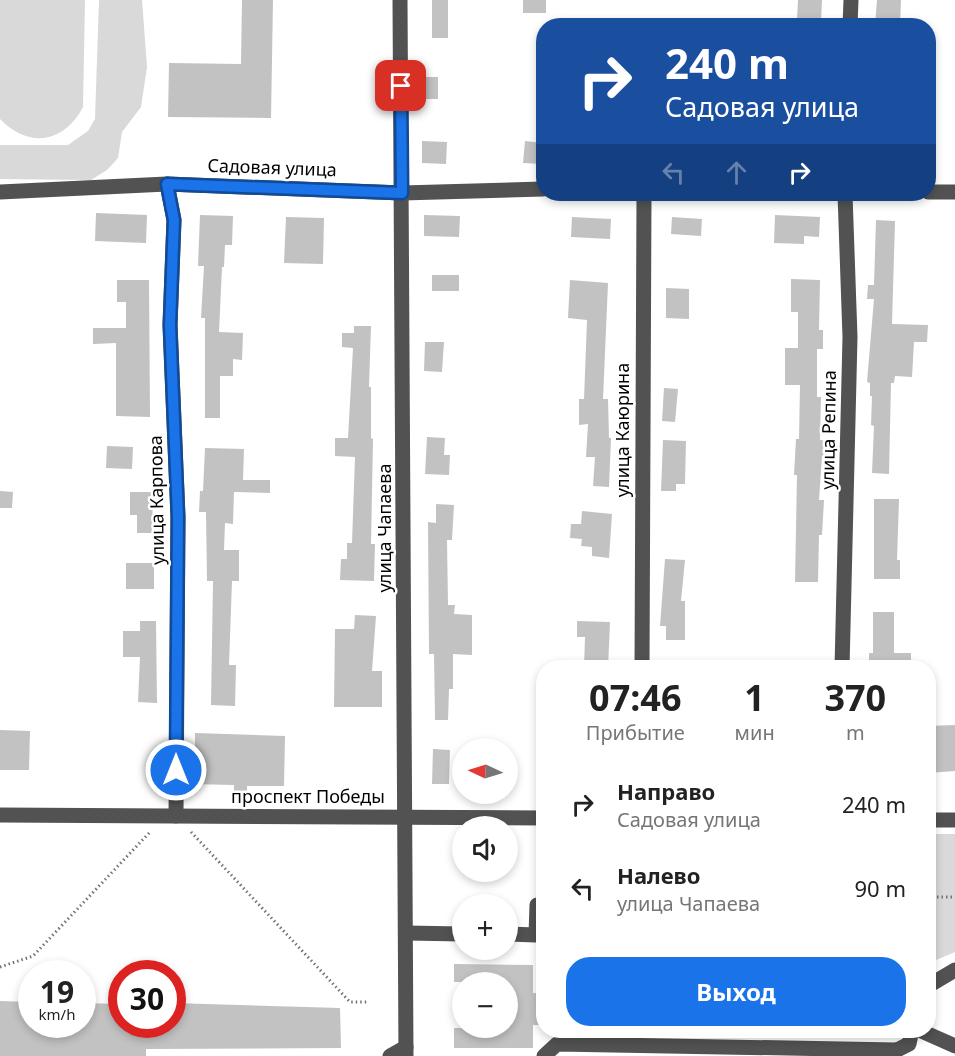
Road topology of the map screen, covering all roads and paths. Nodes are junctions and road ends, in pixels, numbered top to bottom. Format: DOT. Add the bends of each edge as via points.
graph roads {
  1 [pos="400,0"];
  2 [pos="851,0"];
  3 [pos="850,18"];
  4 [pos="167,184"];
  5 [pos="536,189"];
  6 [pos="0,192"];
  7 [pos="936,192"];
  8 [pos="955,192"];
  9 [pos="402,193"];
  10 [pos="644,201"];
  11 [pos="845,201"];
  12 [pos="642,660"];
  13 [pos="842,660"];
  14 [pos="0,815"];
  15 [pos="176,816"];
  16 [pos="407,817"];
  17 [pos="536,818"];
  18 [pos="936,820"];
  19 [pos="955,820"];
  20 [pos="150,831"];
  21 [pos="191,832"];
  22 [pos="936,897"];
  23 [pos="955,897"];
  24 [pos="407,933"];
  25 [pos="452,934"];
  26 [pos="518,934"];
  27 [pos="536,935"];
  28 [pos="0,966"];
  29 [pos="955,970"];
  30 [pos="936,981"];
  31 [pos="367,1002"];
  32 [pos="910,1038"];
  33 [pos="936,1038"];
  34 [pos="955,1046"];
  35 [pos="406,1052"];
  36 [pos="846,1052"];
  37 [pos="895,1053"];
  38 [pos="390,1056"];
  39 [pos="544,1056"];
  1 -- 9 [label="street, улица Чапаева"];
  2 -- 3 [label="street"];
  4 -- 6 [label="street, Садовая улица"];
  4 -- 9 [label="street, Садовая улица"];
  4 -- 15 [label="street, улица Карпова" via="174,220 170,325 178,517"];
  5 -- 9 [label="street, Садовая улица"];
  7 -- 8 [label="street"];
  9 -- 16 [label="street, улица Чапаева"];
  10 -- 12 [label="street, улица Каюрина"];
  11 -- 13 [label="street, улица Репина" via="850,338"];
  14 -- 15 [label="street, проспект Победы"];
  15 -- 16 [label="street, проспект Победы"];
  16 -- 17 [label="street, проспект Победы"];
  16 -- 24 [label="street, улица Чапаева"];
  18 -- 19 [label="street"];
  20 -- 28 [label="path" via="33,956"];
  21 -- 31 [label="path" via="350,1002"];
  22 -- 23 [label="path"];
  24 -- 25 [label="street"];
  24 -- 35 [label="street, улица Чапаева"];
  26 -- 27 [label="street"];
  29 -- 30 [label="street"];
  32 -- 37 [label="street" via="909,1044"];
  33 -- 34 [label="street"];
  35 -- 38 [label="street"];
  36 -- 37 [label="street"];
  36 -- 39 [label="street" via="557,1044"];
}
